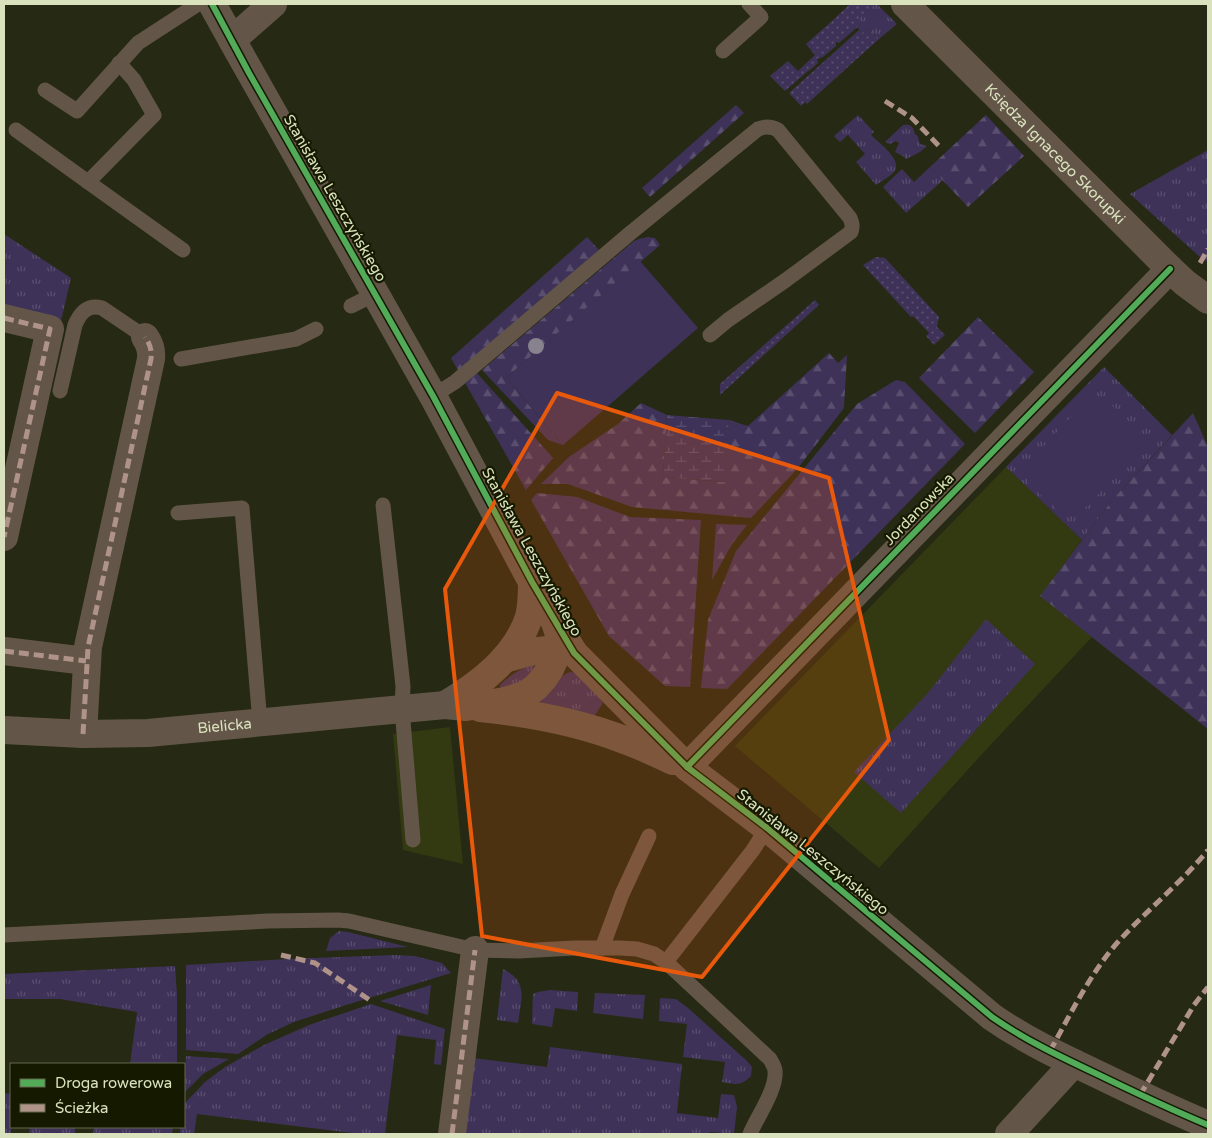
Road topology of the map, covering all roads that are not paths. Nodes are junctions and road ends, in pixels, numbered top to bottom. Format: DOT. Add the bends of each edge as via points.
graph roads {
  1 [pos="198,4"];
  2 [pos="212,4"];
  3 [pos="273,4"];
  4 [pos="749,4"];
  5 [pos="905,4"];
  6 [pos="232,40"];
  7 [pos="722,51"];
  8 [pos="120,63"];
  9 [pos="45,90"];
  10 [pos="16,130"];
  11 [pos="88,182"];
  12 [pos="183,250"];
  13 [pos="1170,269"];
  14 [pos="375,294"];
  15 [pos="1208,300"];
  16 [pos="351,306"];
  17 [pos="4,318"];
  18 [pos="316,329"];
  19 [pos="710,335"];
  20 [pos="146,337"];
  21 [pos="181,359"];
  22 [pos="60,391"];
  23 [pos="433,396"];
  24 [pos="383,505"];
  25 [pos="178,513"];
  26 [pos="4,537"];
  27 [pos="532,582"];
  28 [pos="555,622"];
  29 [pos="4,651"];
  30 [pos="566,651"];
  31 [pos="504,659"];
  32 [pos="86,662"];
  33 [pos="455,706"];
  34 [pos="402,709"];
  35 [pos="260,723"];
  36 [pos="4,730"];
  37 [pos="83,734"];
  38 [pos="687,767"];
  39 [pos="767,828"];
  40 [pos="650,836"];
  41 [pos="413,840"];
  42 [pos="4,935"];
  43 [pos="602,948"];
  44 [pos="475,950"];
  45 [pos="666,962"];
  46 [pos="1074,1063"];
  47 [pos="1208,1125"];
  48 [pos="452,1134"];
  49 [pos="750,1134"];
  50 [pos="1009,1134"];
  1 -- 8 [label="lane" via="138,43"];
  2 -- 6 [label="street, Stanisława Leszczyńskiego"];
  3 -- 6 [label="street"];
  4 -- 7 [label="lane" via="761,17"];
  5 -- 13 [label="street, Księdza Ignacego Skorupki"];
  6 -- 14 [label="street, Stanisława Leszczyńskiego"];
  8 -- 9 [label="lane" via="77,111"];
  8 -- 11 [label="lane" via="154,115"];
  10 -- 11 [label="lane"];
  11 -- 12 [label="lane"];
  13 -- 15 [label="street, Księdza Ignacego Skorupki"];
  13 -- 38 [label="street, Jordanowska"];
  14 -- 16 [label="lane"];
  14 -- 23 [label="street, Stanisława Leszczyńskiego"];
  17 -- 26 [label="street" via="50,329"];
  18 -- 21 [label="lane" via="296,339"];
  19 -- 23 [label="lane" via="852,228 850,218 778,130 772,127 758,129 455,382"];
  20 -- 22 [label="lane" via="102,308 84,310 74,325"];
  20 -- 32 [label="street" via="152,350 151,359"];
  23 -- 27 [label="street, Stanisława Leszczyńskiego"];
  24 -- 34 [label="lane" via="403,686"];
  25 -- 35 [label="lane" via="242,508"];
  27 -- 28 [label="street, Stanisława Leszczyńskiego"];
  27 -- 31 [label="street, Bielicka" via="532,600 525,628"];
  28 -- 30 [label="street, Bielicka"];
  29 -- 32 [label="street"];
  30 -- 31 [label="street" via="529,652"];
  30 -- 33 [label="street, Bielicka" via="555,658 544,678 525,695 505,701"];
  30 -- 38 [label="street, Stanisława Leszczyńskiego"];
  31 -- 33 [label="street, Bielicka"];
  32 -- 37 [label="street"];
  33 -- 34 [label="street, Bielicka"];
  33 -- 38 [label="street" via="518,712 577,725 627,740"];
  34 -- 35 [label="street, Bielicka"];
  34 -- 41 [label="lane"];
  35 -- 37 [label="street, Bielicka" via="148,734"];
  36 -- 37 [label="street, Bielicka"];
  38 -- 39 [label="street, Stanisława Leszczyńskiego"];
  39 -- 45 [label="lane"];
  39 -- 46 [label="street, Stanisława Leszczyńskiego" via="992,1017"];
  40 -- 43 [label="lane" via="622,894"];
  42 -- 44 [label="lane" via="338,920"];
  43 -- 44 [label="lane"];
  43 -- 45 [label="lane" via="637,949"];
  44 -- 48 [label="street"];
  45 -- 49 [label="lane" via="770,1059 775,1069 773,1089"];
  46 -- 47 [label="street, Stanisława Leszczyńskiego"];
  46 -- 50 [label="street"];
}
